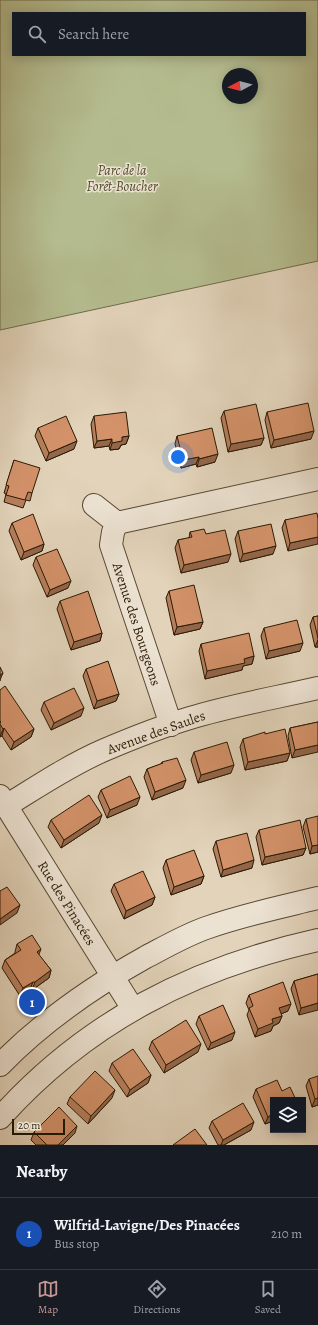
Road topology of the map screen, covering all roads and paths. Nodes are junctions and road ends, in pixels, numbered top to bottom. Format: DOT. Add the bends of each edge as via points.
graph roads {
  1 [pos="318,479"];
  2 [pos="94,505"];
  3 [pos="117,523"];
  4 [pos="318,688"];
  5 [pos="171,725"];
  6 [pos="3,801"];
  7 [pos="318,898"];
  8 [pos="318,940"];
  9 [pos="112,976"];
  10 [pos="133,1009"];
  11 [pos="0,1065"];
  12 [pos="0,1118"];
  1 -- 3 [label="street"];
  2 -- 3 [label="street"];
  3 -- 5 [label="street, Avenue des Bourgeons" via="111,545"];
  4 -- 5 [label="street, Avenue des Saules" via="222,710"];
  5 -- 6 [label="street, Avenue des Saules" via="100,752"];
  6 -- 9 [label="street, Rue des Pinacées"];
  7 -- 9 [label="street" via="206,928"];
  8 -- 10 [label="street" via="225,966 173,988"];
  9 -- 10 [label="street, Rue des Pinacées"];
  9 -- 11 [label="street" via="68,1005 27,1038"];
  10 -- 12 [label="street" via="89,1036 42,1075"];
}
